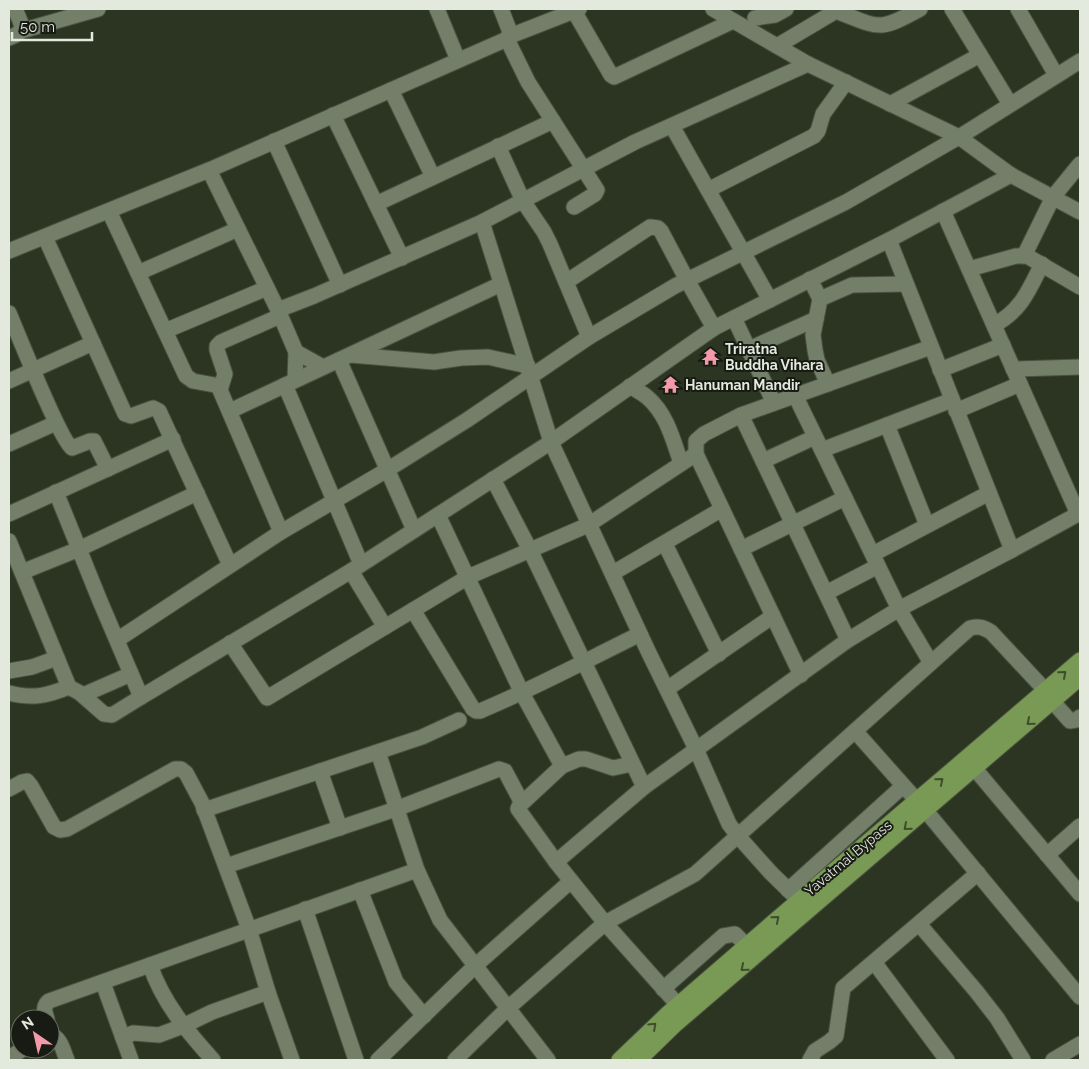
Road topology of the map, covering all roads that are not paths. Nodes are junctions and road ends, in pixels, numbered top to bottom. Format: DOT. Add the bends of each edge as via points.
graph roads {
  1 [pos="15,9"];
  2 [pos="98,9"];
  3 [pos="437,9"];
  4 [pos="501,9"];
  5 [pos="713,9"];
  6 [pos="786,9"];
  7 [pos="952,9"];
  8 [pos="1018,9"];
  9 [pos="836,10"];
  10 [pos="912,10"];
  11 [pos="571,11"];
  12 [pos="753,20"];
  13 [pos="733,21"];
  14 [pos="15,34"];
  15 [pos="508,37"];
  16 [pos="777,46"];
  17 [pos="980,55"];
  18 [pos="458,60"];
  19 [pos="1080,61"];
  20 [pos="808,64"];
  21 [pos="1056,75"];
  22 [pos="846,82"];
  23 [pos="391,90"];
  24 [pos="890,104"];
  25 [pos="1010,104"];
  26 [pos="334,115"];
  27 [pos="553,121"];
  28 [pos="672,126"];
  29 [pos="959,137"];
  30 [pos="274,141"];
  31 [pos="498,146"];
  32 [pos="1080,164"];
  33 [pos="584,169"];
  34 [pos="209,170"];
  35 [pos="1011,175"];
  36 [pos="433,177"];
  37 [pos="708,190"];
  38 [pos="1054,197"];
  39 [pos="523,201"];
  40 [pos="376,204"];
  41 [pos="574,208"];
  42 [pos="109,211"];
  43 [pos="943,211"];
  44 [pos="1080,212"];
  45 [pos="482,222"];
  46 [pos="238,229"];
  47 [pos="45,237"];
  48 [pos="889,240"];
  49 [pos="9,251"];
  50 [pos="744,252"];
  51 [pos="1024,256"];
  52 [pos="402,258"];
  53 [pos="1042,264"];
  54 [pos="969,269"];
  55 [pos="138,273"];
  56 [pos="810,279"];
  57 [pos="687,280"];
  58 [pos="566,282"];
  59 [pos="501,284"];
  60 [pos="906,284"];
  61 [pos="340,285"];
  62 [pos="1080,287"];
  63 [pos="267,288"];
  64 [pos="820,299"];
  65 [pos="770,300"];
  66 [pos="9,313"];
  67 [pos="279,313"];
  68 [pos="734,318"];
  69 [pos="816,319"];
  70 [pos="994,326"];
  71 [pos="714,328"];
  72 [pos="165,330"];
  73 [pos="589,337"];
  74 [pos="93,343"];
  75 [pos="1003,345"];
  76 [pos="931,346"];
  77 [pos="749,349"];
  78 [pos="296,352"];
  79 [pos="345,357"];
  80 [pos="323,367"];
  81 [pos="1080,367"];
  82 [pos="1014,369"];
  83 [pos="34,370"];
  84 [pos="940,370"];
  85 [pos="530,371"];
  86 [pos="9,381"];
  87 [pos="290,383"];
  88 [pos="828,384"];
  89 [pos="1020,384"];
  90 [pos="220,386"];
  91 [pos="630,386"];
  92 [pos="795,395"];
  93 [pos="774,403"];
  94 [pos="954,405"];
  95 [pos="230,411"];
  96 [pos="741,415"];
  97 [pos="56,423"];
  98 [pos="887,425"];
  99 [pos="815,437"];
  100 [pos="173,439"];
  101 [pos="550,442"];
  102 [pos="9,444"];
  103 [pos="822,450"];
  104 [pos="696,454"];
  105 [pos="763,461"];
  106 [pos="681,463"];
  107 [pos="108,469"];
  108 [pos="387,470"];
  109 [pos="494,479"];
  110 [pos="56,492"];
  111 [pos="196,493"];
  112 [pos="989,493"];
  113 [pos="845,498"];
  114 [pos="334,501"];
  115 [pos="722,509"];
  116 [pos="1079,513"];
  117 [pos="9,514"];
  118 [pos="438,515"];
  119 [pos="793,523"];
  120 [pos="588,525"];
  121 [pos="927,525"];
  122 [pos="414,530"];
  123 [pos="282,532"];
  124 [pos="9,541"];
  125 [pos="664,544"];
  126 [pos="79,549"];
  127 [pos="741,549"];
  128 [pos="530,550"];
  129 [pos="1012,550"];
  130 [pos="876,560"];
  131 [pos="230,565"];
  132 [pos="356,567"];
  133 [pos="22,572"];
  134 [pos="613,574"];
  135 [pos="468,577"];
  136 [pos="826,593"];
  137 [pos="899,609"];
  138 [pos="413,610"];
  139 [pos="773,616"];
  140 [pos="385,627"];
  141 [pos="640,634"];
  142 [pos="117,640"];
  143 [pos="848,640"];
  144 [pos="230,643"];
  145 [pos="719,654"];
  146 [pos="57,658"];
  147 [pos="1080,660"];
  148 [pos="583,661"];
  149 [pos="931,663"];
  150 [pos="13,671"];
  151 [pos="131,674"];
  152 [pos="801,675"];
  153 [pos="1080,678"];
  154 [pos="69,687"];
  155 [pos="667,689"];
  156 [pos="9,693"];
  157 [pos="522,693"];
  158 [pos="83,696"];
  159 [pos="1049,696"];
  160 [pos="29,697"];
  161 [pos="141,697"];
  162 [pos="1080,716"];
  163 [pos="459,720"];
  164 [pos="855,731"];
  165 [pos="696,749"];
  166 [pos="378,752"];
  167 [pos="632,764"];
  168 [pos="562,766"];
  169 [pos="975,769"];
  170 [pos="320,771"];
  171 [pos="644,786"];
  172 [pos="903,786"];
  173 [pos="9,789"];
  174 [pos="522,803"];
  175 [pos="921,806"];
  176 [pos="396,809"];
  177 [pos="204,810"];
  178 [pos="1080,826"];
  179 [pos="340,828"];
  180 [pos="738,836"];
  181 [pos="1047,855"];
  182 [pos="556,862"];
  183 [pos="226,866"];
  184 [pos="417,870"];
  185 [pos="978,873"];
  186 [pos="571,881"];
  187 [pos="360,890"];
  188 [pos="1080,894"];
  189 [pos="793,895"];
  190 [pos="305,909"];
  191 [pos="810,911"];
  192 [pos="605,923"];
  193 [pos="919,924"];
  194 [pos="249,929"];
  195 [pos="746,945"];
  196 [pos="874,962"];
  197 [pos="150,965"];
  198 [pos="476,965"];
  199 [pos="103,983"];
  200 [pos="663,989"];
  201 [pos="268,992"];
  202 [pos="1080,997"];
  203 [pos="678,1004"];
  204 [pos="508,1008"];
  205 [pos="44,1009"];
  206 [pos="424,1016"];
  207 [pos="183,1026"];
  208 [pos="123,1038"];
  209 [pos="60,1042"];
  210 [pos="1080,1044"];
  211 [pos="353,1059"];
  212 [pos="67,1060"];
  213 [pos="131,1060"];
  214 [pos="213,1060"];
  215 [pos="292,1060"];
  216 [pos="378,1060"];
  217 [pos="455,1060"];
  218 [pos="548,1060"];
  219 [pos="619,1060"];
  220 [pos="639,1060"];
  221 [pos="810,1060"];
  222 [pos="947,1060"];
  223 [pos="1023,1060"];
  224 [pos="1053,1060"];
  1 -- 14 [label="street" via="22,27"];
  2 -- 14 [label="street"];
  3 -- 18 [label="street"];
  4 -- 15 [label="street"];
  5 -- 13 [label="street"];
  6 -- 12 [label="street"];
  7 -- 17 [label="street"];
  8 -- 21 [label="street"];
  9 -- 10 [label="street" via="880,26 894,23"];
  9 -- 16 [label="street"];
  11 -- 13 [label="street" via="614,77"];
  11 -- 15 [label="street"];
  12 -- 13 [label="street"];
  12 -- 16 [label="street"];
  15 -- 18 [label="street"];
  15 -- 27 [label="street" via="523,74"];
  16 -- 20 [label="street"];
  17 -- 24 [label="street"];
  17 -- 25 [label="street"];
  18 -- 23 [label="street"];
  19 -- 21 [label="street"];
  20 -- 22 [label="street"];
  20 -- 28 [label="street"];
  21 -- 25 [label="street"];
  22 -- 24 [label="street"];
  22 -- 37 [label="street" via="823,114 814,136"];
  23 -- 26 [label="street"];
  23 -- 36 [label="street"];
  24 -- 29 [label="street"];
  25 -- 29 [label="street"];
  26 -- 30 [label="street"];
  26 -- 40 [label="street"];
  27 -- 31 [label="street"];
  27 -- 33 [label="street"];
  28 -- 33 [label="street"];
  28 -- 37 [label="street"];
  29 -- 35 [label="street"];
  29 -- 50 [label="street" via="846,202"];
  30 -- 34 [label="street"];
  30 -- 61 [label="street"];
  31 -- 36 [label="street"];
  31 -- 39 [label="street"];
  32 -- 38 [label="street"];
  33 -- 39 [label="street"];
  33 -- 41 [label="street" via="597,192"];
  34 -- 42 [label="street"];
  34 -- 46 [label="street"];
  35 -- 38 [label="street"];
  35 -- 43 [label="street"];
  36 -- 40 [label="street"];
  37 -- 50 [label="street"];
  38 -- 44 [label="street"];
  38 -- 51 [label="street"];
  39 -- 45 [label="street"];
  39 -- 58 [label="street" via="544,232"];
  40 -- 52 [label="street"];
  42 -- 47 [label="street"];
  42 -- 55 [label="street"];
  43 -- 48 [label="street"];
  43 -- 54 [label="street"];
  45 -- 52 [label="street"];
  45 -- 59 [label="street"];
  46 -- 55 [label="street"];
  46 -- 63 [label="street"];
  47 -- 49 [label="street"];
  47 -- 74 [label="street"];
  48 -- 56 [label="street"];
  48 -- 60 [label="street"];
  50 -- 57 [label="street"];
  50 -- 65 [label="street"];
  51 -- 53 [label="street"];
  51 -- 54 [label="street"];
  52 -- 61 [label="street"];
  53 -- 62 [label="street"];
  53 -- 70 [label="street" via="1015,311"];
  54 -- 70 [label="street"];
  55 -- 72 [label="street"];
  56 -- 64 [label="street"];
  56 -- 65 [label="street"];
  57 -- 58 [label="street" via="661,231 654,226"];
  57 -- 71 [label="street"];
  57 -- 73 [label="street"];
  58 -- 73 [label="street"];
  59 -- 79 [label="street"];
  59 -- 85 [label="street"];
  60 -- 64 [label="street" via="852,286"];
  60 -- 76 [label="street"];
  61 -- 67 [label="street"];
  63 -- 67 [label="street"];
  63 -- 72 [label="street"];
  64 -- 69 [label="street"];
  65 -- 68 [label="street"];
  66 -- 83 [label="street"];
  67 -- 78 [label="street"];
  67 -- 90 [label="street" via="217,346 225,374"];
  68 -- 71 [label="street"];
  68 -- 77 [label="street"];
  69 -- 77 [label="street"];
  69 -- 88 [label="street" via="815,350"];
  70 -- 75 [label="street"];
  71 -- 91 [label="street"];
  72 -- 90 [label="street" via="189,379"];
  73 -- 85 [label="street"];
  74 -- 83 [label="street"];
  74 -- 100 [label="street" via="125,414 131,416 157,409"];
  75 -- 82 [label="street"];
  75 -- 84 [label="street"];
  76 -- 84 [label="street"];
  76 -- 88 [label="street"];
  77 -- 93 [label="street"];
  78 -- 80 [label="street"];
  78 -- 87 [label="street"];
  79 -- 80 [label="street"];
  79 -- 85 [label="street" via="434,362 488,357"];
  79 -- 108 [label="street"];
  80 -- 87 [label="street"];
  81 -- 82 [label="street"];
  82 -- 89 [label="street"];
  83 -- 86 [label="street"];
  83 -- 97 [label="street"];
  84 -- 94 [label="street"];
  85 -- 101 [label="street"];
  85 -- 108 [label="street" via="467,420"];
  87 -- 95 [label="street"];
  87 -- 114 [label="street"];
  88 -- 92 [label="street"];
  89 -- 94 [label="street"];
  89 -- 116 [label="street"];
  90 -- 95 [label="street"];
  91 -- 101 [label="street"];
  91 -- 106 [label="street" via="658,409"];
  92 -- 93 [label="street"];
  92 -- 99 [label="street"];
  93 -- 96 [label="street"];
  94 -- 98 [label="street"];
  94 -- 112 [label="street"];
  95 -- 123 [label="street"];
  96 -- 104 [label="street" via="698,437"];
  96 -- 105 [label="street"];
  97 -- 102 [label="street"];
  97 -- 107 [label="street" via="72,448 94,441"];
  98 -- 103 [label="street"];
  98 -- 121 [label="street"];
  99 -- 103 [label="street"];
  99 -- 105 [label="street"];
  100 -- 107 [label="street"];
  100 -- 111 [label="street"];
  101 -- 109 [label="street"];
  101 -- 120 [label="street"];
  103 -- 113 [label="street"];
  104 -- 106 [label="street"];
  104 -- 115 [label="street"];
  105 -- 119 [label="street"];
  106 -- 120 [label="street"];
  107 -- 110 [label="street"];
  108 -- 114 [label="street"];
  108 -- 122 [label="street"];
  109 -- 118 [label="street"];
  109 -- 128 [label="street"];
  110 -- 117 [label="street"];
  110 -- 126 [label="street"];
  111 -- 126 [label="street"];
  111 -- 131 [label="street"];
  112 -- 121 [label="street"];
  112 -- 129 [label="street"];
  113 -- 119 [label="street"];
  113 -- 130 [label="street"];
  114 -- 123 [label="street"];
  114 -- 132 [label="street"];
  115 -- 125 [label="street"];
  115 -- 127 [label="street"];
  116 -- 129 [label="street"];
  118 -- 122 [label="street"];
  118 -- 135 [label="street"];
  119 -- 127 [label="street"];
  119 -- 136 [label="street"];
  120 -- 128 [label="street"];
  120 -- 134 [label="street"];
  121 -- 130 [label="street"];
  122 -- 132 [label="street"];
  123 -- 131 [label="street"];
  124 -- 133 [label="street"];
  125 -- 134 [label="street"];
  125 -- 145 [label="street"];
  126 -- 133 [label="street"];
  126 -- 142 [label="street"];
  127 -- 139 [label="street"];
  128 -- 135 [label="street"];
  128 -- 148 [label="street"];
  129 -- 137 [label="street"];
  130 -- 136 [label="street"];
  130 -- 137 [label="street"];
  131 -- 142 [label="street"];
  132 -- 140 [label="street"];
  132 -- 144 [label="street"];
  133 -- 146 [label="street"];
  134 -- 141 [label="street"];
  135 -- 138 [label="street"];
  135 -- 157 [label="street"];
  136 -- 143 [label="street"];
  137 -- 143 [label="street"];
  137 -- 149 [label="street"];
  138 -- 140 [label="street"];
  138 -- 157 [label="street" via="473,709 480,711"];
  139 -- 145 [label="street"];
  139 -- 152 [label="street"];
  140 -- 144 [label="street" via="267,698"];
  141 -- 148 [label="street"];
  141 -- 155 [label="street"];
  142 -- 151 [label="street"];
  143 -- 152 [label="street"];
  144 -- 161 [label="street"];
  145 -- 155 [label="street"];
  146 -- 150 [label="street" via="32,668"];
  146 -- 154 [label="street"];
  159 -- 147 [label="main road, Yavatmal Bypass, one-way"];
  148 -- 157 [label="street"];
  148 -- 167 [label="street"];
  149 -- 159 [label="street" via="970,628 984,627"];
  149 -- 164 [label="street"];
  150 -- 160 [label="street"];
  151 -- 158 [label="street"];
  151 -- 161 [label="street"];
  152 -- 165 [label="street"];
  153 -- 159 [label="main road, Yavatmal Bypass"];
  154 -- 158 [label="street"];
  154 -- 160 [label="street" via="52,694"];
  155 -- 165 [label="street"];
  156 -- 160 [label="street"];
  157 -- 168 [label="street"];
  158 -- 161 [label="street" via="108,716"];
  159 -- 162 [label="street" via="1070,721"];
  159 -- 169 [label="main road, Yavatmal Bypass, one-way"];
  175 -- 159 [label="main road, Yavatmal Bypass, one-way"];
  163 -- 166 [label="street"];
  164 -- 172 [label="street"];
  164 -- 180 [label="street"];
  165 -- 171 [label="street"];
  165 -- 180 [label="street" via="729,824"];
  166 -- 170 [label="street"];
  166 -- 176 [label="street"];
  167 -- 168 [label="street" via="613,768 579,759"];
  167 -- 171 [label="street"];
  168 -- 174 [label="street"];
  169 -- 175 [label="main road, Yavatmal Bypass"];
  169 -- 181 [label="street"];
  170 -- 177 [label="street"];
  170 -- 179 [label="street"];
  171 -- 182 [label="street"];
  172 -- 175 [label="street"];
  172 -- 189 [label="street"];
  173 -- 177 [label="street" via="27,781 54,827 60,830 181,769"];
  174 -- 176 [label="street" via="505,771 499,769"];
  174 -- 182 [label="street" via="518,810"];
  175 -- 185 [label="street"];
  175 -- 189 [label="main road, Yavatmal Bypass"];
  175 -- 191 [label="main road, Yavatmal Bypass, one-way"];
  176 -- 179 [label="street"];
  176 -- 184 [label="street"];
  177 -- 183 [label="street"];
  178 -- 181 [label="street"];
  179 -- 183 [label="street"];
  180 -- 189 [label="street"];
  180 -- 192 [label="street" via="695,874"];
  181 -- 188 [label="street"];
  182 -- 186 [label="street"];
  183 -- 194 [label="street"];
  184 -- 187 [label="street"];
  184 -- 198 [label="street" via="440,920"];
  185 -- 193 [label="street"];
  185 -- 202 [label="street"];
  186 -- 192 [label="street"];
  186 -- 198 [label="street"];
  187 -- 190 [label="street"];
  187 -- 206 [label="street" via="396,982"];
  189 -- 191 [label="street"];
  195 -- 189 [label="main road, Yavatmal Bypass, one-way"];
  190 -- 194 [label="street"];
  190 -- 211 [label="street"];
  191 -- 220 [label="main road, Yavatmal Bypass, one-way"];
  192 -- 200 [label="street"];
  192 -- 204 [label="street"];
  193 -- 196 [label="street"];
  193 -- 223 [label="street" via="997,1018"];
  194 -- 197 [label="street"];
  194 -- 201 [label="street"];
  195 -- 200 [label="street" via="734,934 723,936"];
  195 -- 203 [label="main road, Yavatmal Bypass"];
  196 -- 221 [label="street" via="843,988 836,1036 815,1051"];
  196 -- 222 [label="street"];
  197 -- 199 [label="street"];
  197 -- 207 [label="street" via="159,989"];
  198 -- 204 [label="street"];
  198 -- 206 [label="street"];
  199 -- 205 [label="street" via="49,1001"];
  199 -- 208 [label="street"];
  200 -- 203 [label="street"];
  201 -- 207 [label="street"];
  201 -- 215 [label="street"];
  219 -- 203 [label="main road, Yavatmal Bypass, one-way"];
  204 -- 217 [label="street"];
  204 -- 218 [label="street"];
  206 -- 216 [label="street"];
  207 -- 208 [label="street" via="159,1035 133,1032"];
  207 -- 214 [label="street"];
  208 -- 213 [label="street"];
  209 -- 212 [label="street"];
  210 -- 224 [label="street"];
}
